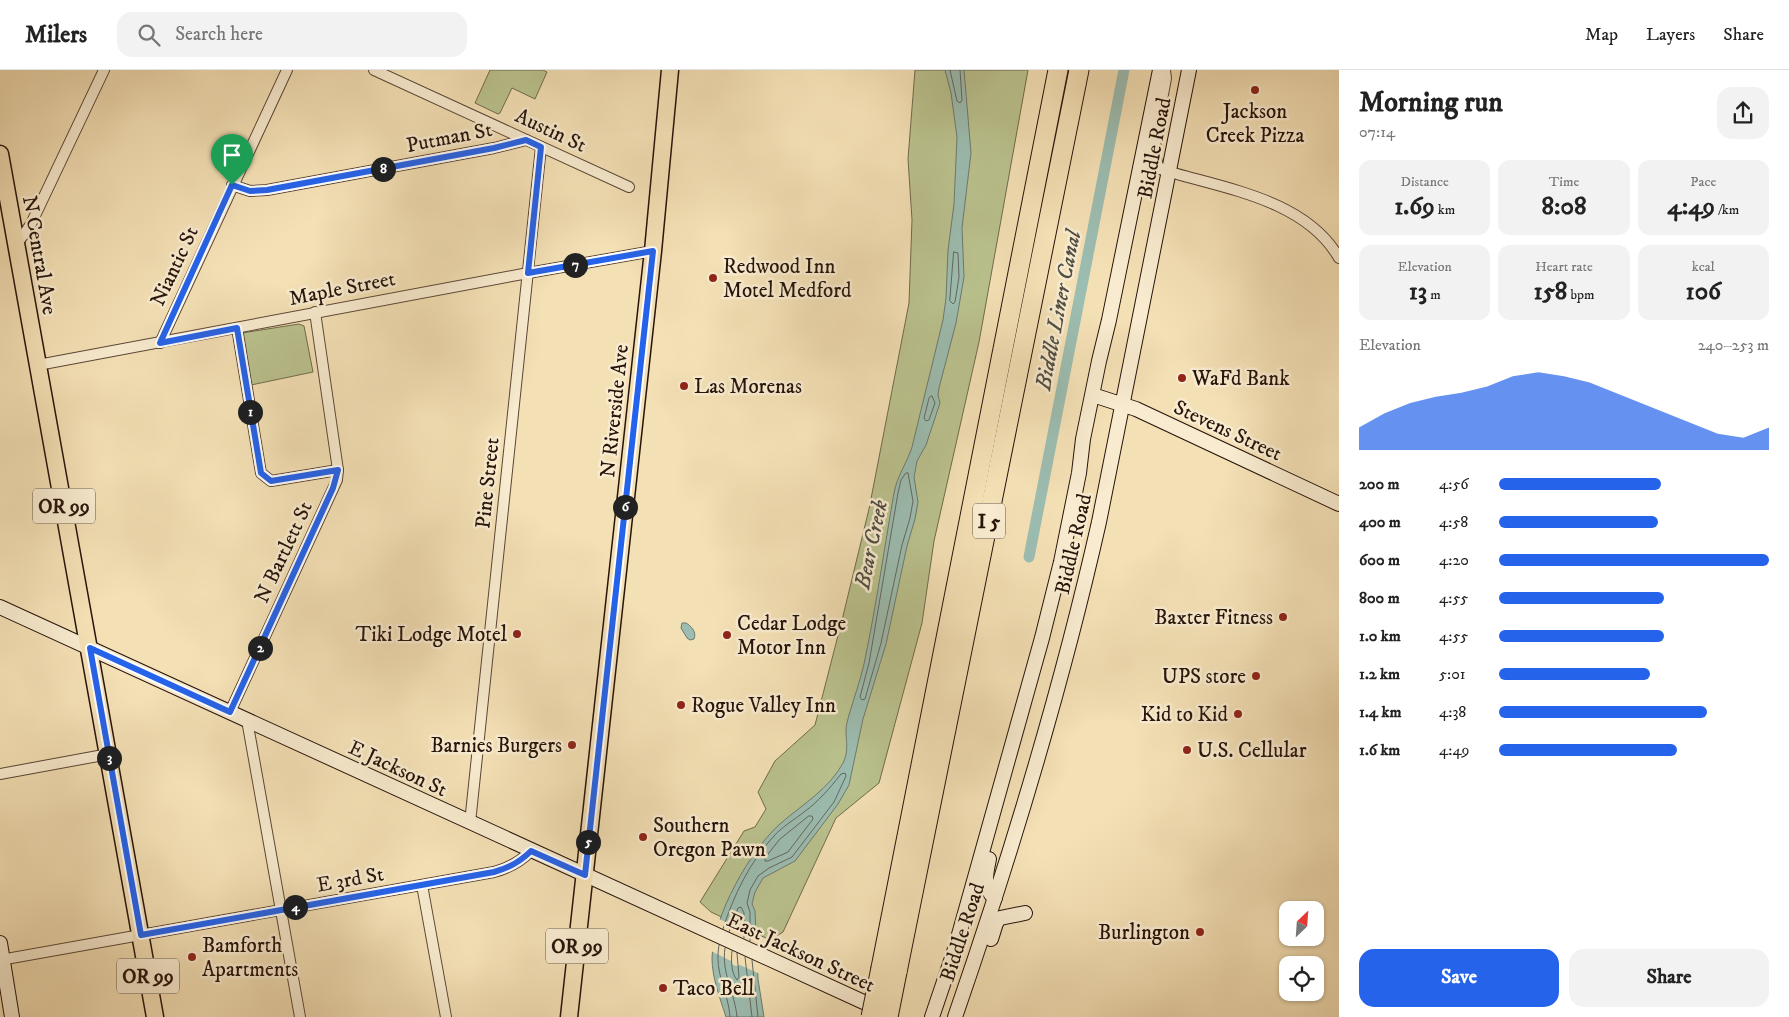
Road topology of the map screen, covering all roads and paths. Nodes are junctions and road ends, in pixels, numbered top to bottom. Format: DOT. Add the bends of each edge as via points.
graph roads {
  1 [pos="104,70"];
  2 [pos="287,70"];
  3 [pos="374,70"];
  4 [pos="670,70"];
  5 [pos="1058,70"];
  6 [pos="1080,70"];
  7 [pos="1160,70"];
  8 [pos="1166,70"];
  9 [pos="1189,70"];
  10 [pos="526,140"];
  11 [pos="541,147"];
  12 [pos="0,154"];
  13 [pos="1169,172"];
  14 [pos="232,185"];
  15 [pos="629,187"];
  16 [pos="16,244"];
  17 [pos="653,251"];
  18 [pos="1339,258"];
  19 [pos="528,273"];
  20 [pos="315,312"];
  21 [pos="1109,320"];
  22 [pos="237,328"];
  23 [pos="160,343"];
  24 [pos="38,365"];
  25 [pos="1098,397"];
  26 [pos="1123,404"];
  27 [pos="338,470"];
  28 [pos="1079,473"];
  29 [pos="1339,504"];
  30 [pos="0,606"];
  31 [pos="90,648"];
  32 [pos="230,712"];
  33 [pos="247,720"];
  34 [pos="109,754"];
  35 [pos="0,774"];
  36 [pos="1004,775"];
  37 [pos="470,823"];
  38 [pos="531,851"];
  39 [pos="585,875"];
  40 [pos="422,885"];
  41 [pos="995,898"];
  42 [pos="280,910"];
  43 [pos="1025,913"];
  44 [pos="691,923"];
  45 [pos="141,935"];
  46 [pos="0,944"];
  47 [pos="2,960"];
  48 [pos="889,970"];
  49 [pos="970,976"];
  50 [pos="12,1017"];
  51 [pos="155,1017"];
  52 [pos="300,1017"];
  53 [pos="446,1017"];
  54 [pos="569,1017"];
  55 [pos="871,1017"];
  56 [pos="888,1017"];
  57 [pos="895,1017"];
  58 [pos="932,1017"];
  59 [pos="955,1017"];
  1 -- 16 [label="street" via="31,224"];
  2 -- 14 [label="street, Niantic St"];
  3 -- 10 [label="street, Austin St"];
  4 -- 17 [label="main road, N Riverside Ave / OR 99"];
  5 -- 48 [label="highway, I 5"];
  6 -- 48 [label="highway, I 5"];
  7 -- 21 [label="main road, Biddle Road"];
  8 -- 13 [label="street" via="1154,146 1156,164 1160,170"];
  9 -- 13 [label="main road, Biddle Road"];
  10 -- 11 [label="street, Austin St"];
  10 -- 14 [label="street, Putman St" via="267,190 250,191"];
  11 -- 15 [label="street, Austin St"];
  11 -- 19 [label="street, Pine Street"];
  12 -- 16 [label="main road, N Central Ave / OR 99"];
  13 -- 18 [label="street" via="1227,188 1293,215 1316,229"];
  13 -- 26 [label="main road, Biddle Road"];
  14 -- 23 [label="street, Niantic St"];
  16 -- 24 [label="main road, N Central Ave / OR 99"];
  17 -- 19 [label="street, Maple Street"];
  17 -- 39 [label="main road, N Riverside Ave / OR 99"];
  19 -- 20 [label="street, Maple Street"];
  19 -- 37 [label="street, Pine Street"];
  20 -- 22 [label="street, Maple Street"];
  20 -- 27 [label="street, N Bartlett St"];
  21 -- 25 [label="main road, Biddle Road"];
  21 -- 28 [label="main road, Biddle Road" via="1083,439"];
  22 -- 23 [label="street, Maple Street"];
  22 -- 27 [label="street" via="261,473 271,481"];
  23 -- 24 [label="street, Maple Street"];
  24 -- 31 [label="main road, OR 99"];
  25 -- 26 [label="main road, Stevens Street"];
  25 -- 28 [label="main road, Biddle Road"];
  26 -- 29 [label="main road, Stevens Street"];
  26 -- 41 [label="main road, Biddle Road" via="1086,579 1049,719"];
  27 -- 32 [label="street, N Bartlett St" via="333,488"];
  28 -- 36 [label="main road, Biddle Road" via="1057,581"];
  30 -- 31 [label="main road"];
  31 -- 32 [label="main road, E Jackson St"];
  31 -- 34 [label="main road, OR 99"];
  32 -- 33 [label="main road, E Jackson St"];
  33 -- 37 [label="main road, E Jackson St"];
  33 -- 42 [label="street"];
  34 -- 35 [label="street"];
  34 -- 45 [label="main road, OR 99"];
  36 -- 41 [label="main road" via="1003,808 985,877 990,894"];
  36 -- 58 [label="main road, Biddle Road" via="955,949"];
  37 -- 38 [label="main road, E Jackson St"];
  38 -- 39 [label="main road, E Jackson St"];
  38 -- 40 [label="street, E 3rd St" via="507,868"];
  39 -- 44 [label="main road, E Jackson St"];
  39 -- 54 [label="main road, OR 99"];
  40 -- 42 [label="street, E 3rd St"];
  40 -- 53 [label="street"];
  41 -- 49 [label="main road, Biddle Road"];
  42 -- 45 [label="street, E 3rd St"];
  42 -- 52 [label="street"];
  43 -- 49 [label="main road" via="1000,918 988,950"];
  44 -- 57 [label="main road, East Jackson Street"];
  45 -- 47 [label="street, E 3rd St"];
  45 -- 51 [label="main road, OR 99"];
  46 -- 47 [label="main road"];
  47 -- 50 [label="main road"];
  48 -- 55 [label="highway, I 5, bridge"];
  48 -- 56 [label="highway, I 5, bridge"];
  49 -- 59 [label="main road, Biddle Road"];
}
